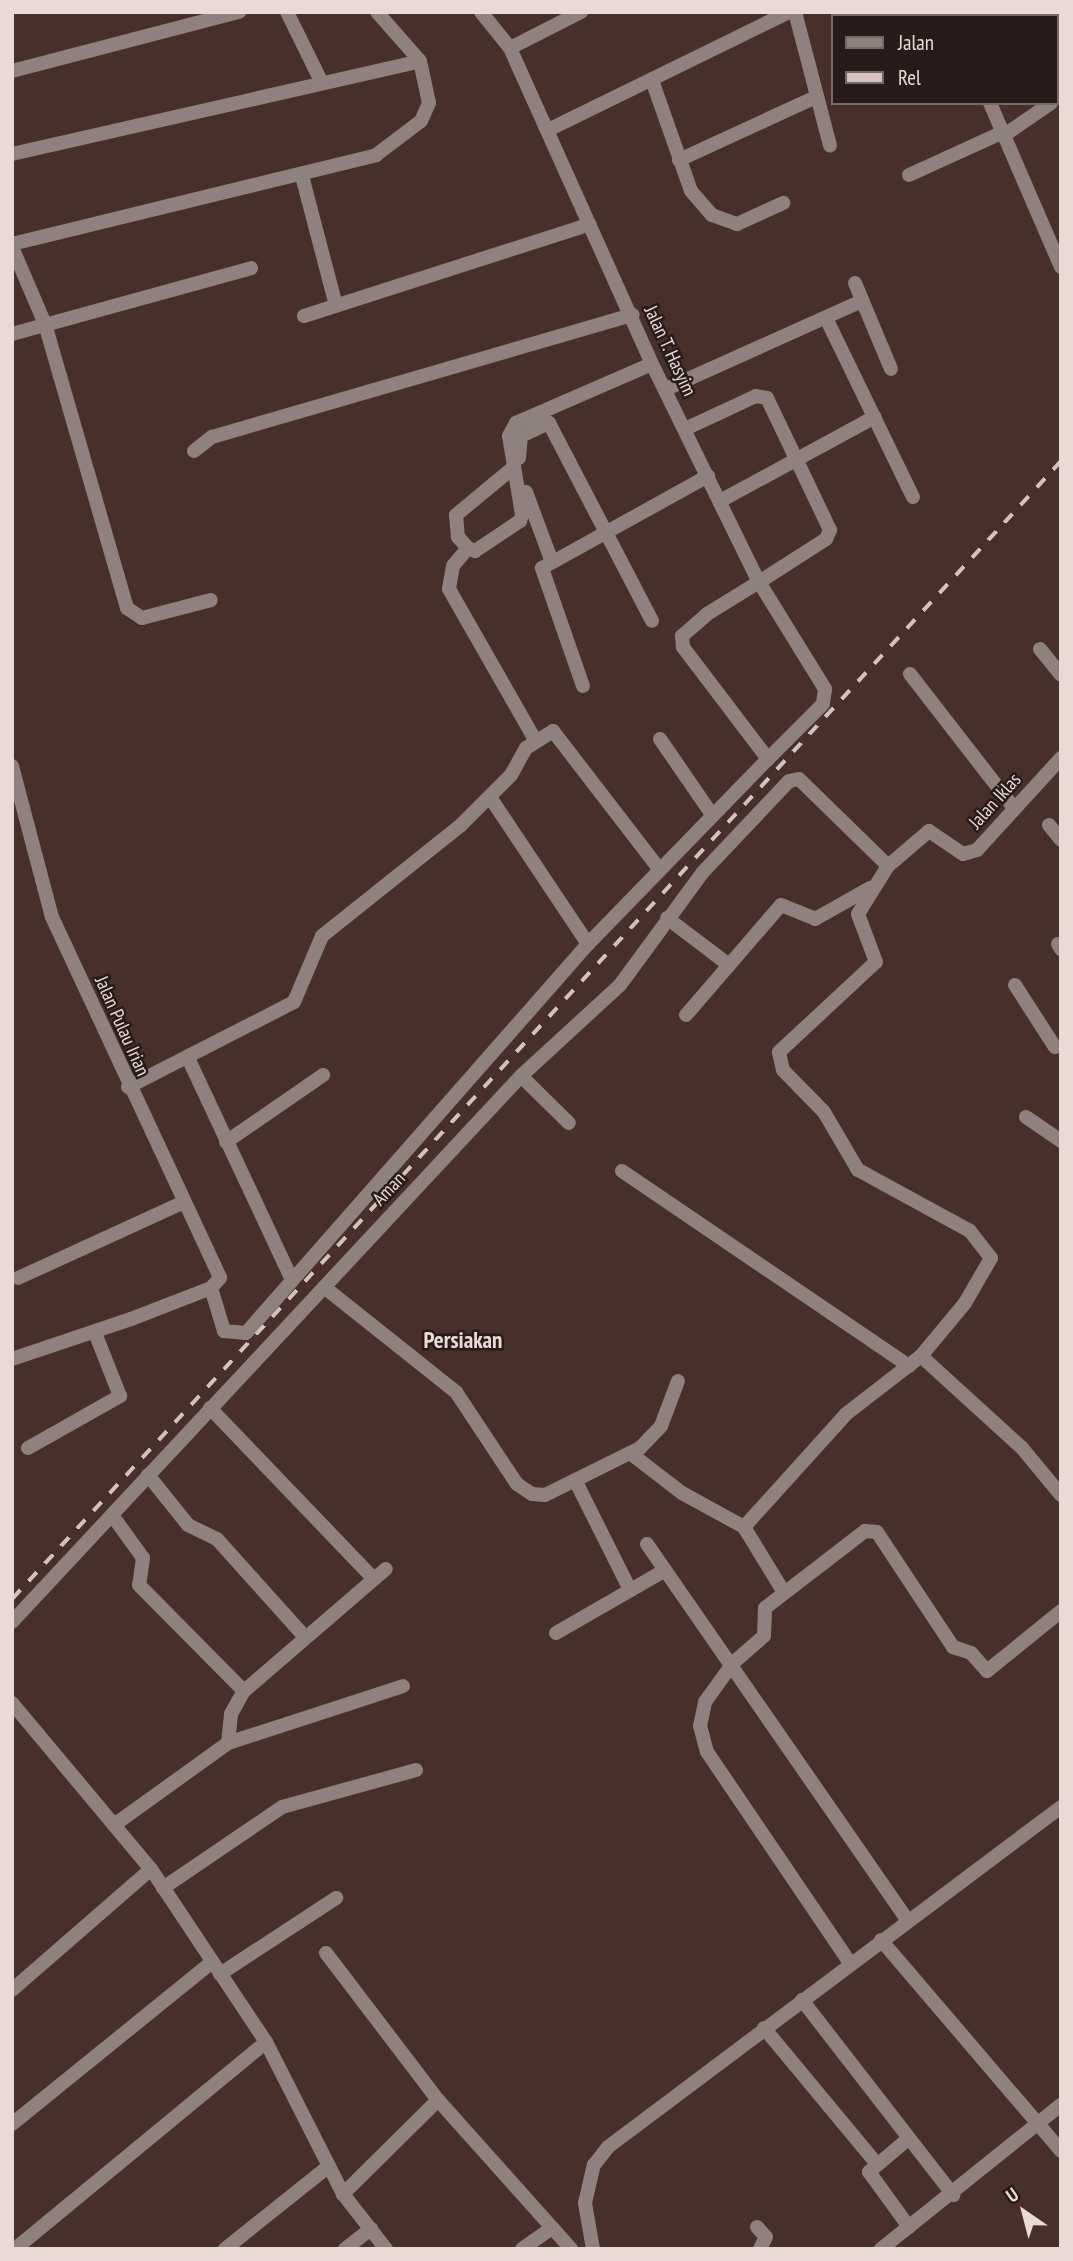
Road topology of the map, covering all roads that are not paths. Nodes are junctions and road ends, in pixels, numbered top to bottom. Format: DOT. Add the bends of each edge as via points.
graph roads {
  1 [pos="239,12"];
  2 [pos="287,12"];
  3 [pos="377,12"];
  4 [pos="481,12"];
  5 [pos="581,12"];
  6 [pos="789,12"];
  7 [pos="795,12"];
  8 [pos="510,48"];
  9 [pos="420,61"];
  10 [pos="12,71"];
  11 [pos="322,83"];
  12 [pos="653,83"];
  13 [pos="816,97"];
  14 [pos="991,105"];
  15 [pos="1048,105"];
  16 [pos="548,130"];
  17 [pos="1002,135"];
  18 [pos="830,145"];
  19 [pos="12,153"];
  20 [pos="679,160"];
  21 [pos="909,175"];
  22 [pos="302,176"];
  23 [pos="783,203"];
  24 [pos="590,224"];
  25 [pos="12,246"];
  26 [pos="1061,267"];
  27 [pos="251,268"];
  28 [pos="855,283"];
  29 [pos="862,301"];
  30 [pos="336,306"];
  31 [pos="633,315"];
  32 [pos="304,316"];
  33 [pos="826,318"];
  34 [pos="45,324"];
  35 [pos="12,334"];
  36 [pos="652,364"];
  37 [pos="891,369"];
  38 [pos="666,389"];
  39 [pos="875,417"];
  40 [pos="685,429"];
  41 [pos="194,451"];
  42 [pos="797,459"];
  43 [pos="514,467"];
  44 [pos="708,476"];
  45 [pos="913,497"];
  46 [pos="720,500"];
  47 [pos="606,529"];
  48 [pos="468,548"];
  49 [pos="552,562"];
  50 [pos="759,582"];
  51 [pos="211,600"];
  52 [pos="652,621"];
  53 [pos="1040,649"];
  54 [pos="910,674"];
  55 [pos="1061,675"];
  56 [pos="583,686"];
  57 [pos="660,739"];
  58 [pos="535,740"];
  59 [pos="1061,758"];
  60 [pos="768,759"];
  61 [pos="12,766"];
  62 [pos="16,795"];
  63 [pos="490,797"];
  64 [pos="1014,808"];
  65 [pos="713,816"];
  66 [pos="1049,825"];
  67 [pos="1061,840"];
  68 [pos="888,866"];
  69 [pos="660,870"];
  70 [pos="870,887"];
  71 [pos="667,918"];
  72 [pos="588,944"];
  73 [pos="729,965"];
  74 [pos="1015,985"];
  75 [pos="686,1015"];
  76 [pos="1055,1047"];
  77 [pos="190,1060"];
  78 [pos="323,1074"];
  79 [pos="522,1076"];
  80 [pos="128,1087"];
  81 [pos="1026,1117"];
  82 [pos="569,1123"];
  83 [pos="1061,1141"];
  84 [pos="226,1142"];
  85 [pos="622,1171"];
  86 [pos="184,1202"];
  87 [pos="18,1278"];
  88 [pos="292,1280"];
  89 [pos="324,1287"];
  90 [pos="211,1288"];
  91 [pos="95,1333"];
  92 [pos="921,1356"];
  93 [pos="12,1359"];
  94 [pos="909,1366"];
  95 [pos="678,1381"];
  96 [pos="210,1408"];
  97 [pos="28,1448"];
  98 [pos="630,1453"];
  99 [pos="148,1475"];
  100 [pos="575,1480"];
  101 [pos="1061,1495"];
  102 [pos="111,1515"];
  103 [pos="744,1527"];
  104 [pos="647,1544"];
  105 [pos="386,1569"];
  106 [pos="662,1572"];
  107 [pos="374,1579"];
  108 [pos="630,1590"];
  109 [pos="783,1591"];
  110 [pos="1061,1611"];
  111 [pos="12,1622"];
  112 [pos="556,1633"];
  113 [pos="305,1637"];
  114 [pos="733,1663"];
  115 [pos="403,1686"];
  116 [pos="244,1691"];
  117 [pos="12,1703"];
  118 [pos="228,1743"];
  119 [pos="416,1770"];
  120 [pos="1061,1807"];
  121 [pos="114,1825"];
  122 [pos="151,1869"];
  123 [pos="163,1888"];
  124 [pos="336,1898"];
  125 [pos="907,1920"];
  126 [pos="881,1940"];
  127 [pos="326,1953"];
  128 [pos="850,1963"];
  129 [pos="216,1968"];
  130 [pos="12,1990"];
  131 [pos="802,2000"];
  132 [pos="764,2028"];
  133 [pos="266,2042"];
  134 [pos="438,2100"];
  135 [pos="1061,2105"];
  136 [pos="12,2124"];
  137 [pos="1038,2124"];
  138 [pos="909,2138"];
  139 [pos="1061,2151"];
  140 [pos="876,2163"];
  141 [pos="329,2166"];
  142 [pos="343,2194"];
  143 [pos="953,2195"];
  144 [pos="757,2227"];
  145 [pos="909,2227"];
  146 [pos="552,2228"];
  147 [pos="371,2229"];
  148 [pos="15,2249"];
  149 [pos="225,2249"];
  150 [pos="345,2249"];
  151 [pos="386,2249"];
  152 [pos="522,2249"];
  153 [pos="571,2249"];
  154 [pos="593,2249"];
  155 [pos="760,2249"];
  156 [pos="881,2249"];
  1 -- 10 [label="street"];
  2 -- 11 [label="street"];
  3 -- 9 [label="street"];
  4 -- 8 [label="street, Jalan T. Hasyim"];
  5 -- 8 [label="street"];
  6 -- 12 [label="street"];
  7 -- 13 [label="street"];
  8 -- 16 [label="street, Jalan T. Hasyim"];
  9 -- 11 [label="street"];
  9 -- 22 [label="street" via="429,103 421,121 376,155"];
  11 -- 19 [label="street"];
  12 -- 16 [label="street"];
  12 -- 20 [label="street"];
  13 -- 18 [label="street"];
  13 -- 20 [label="street"];
  14 -- 17 [label="street"];
  15 -- 17 [label="street"];
  16 -- 24 [label="street, Jalan T. Hasyim"];
  17 -- 21 [label="street"];
  17 -- 26 [label="street"];
  20 -- 23 [label="street" via="691,191 712,215 737,224"];
  22 -- 25 [label="street"];
  22 -- 30 [label="street"];
  24 -- 30 [label="street"];
  24 -- 31 [label="street, Jalan T. Hasyim"];
  25 -- 34 [label="street"];
  27 -- 34 [label="street"];
  28 -- 29 [label="street"];
  29 -- 33 [label="street"];
  29 -- 37 [label="street"];
  30 -- 32 [label="street"];
  31 -- 36 [label="street, Jalan T. Hasyim"];
  31 -- 41 [label="street" via="212,437"];
  33 -- 38 [label="street"];
  33 -- 39 [label="street"];
  34 -- 35 [label="street"];
  34 -- 51 [label="street" via="127,608 142,618"];
  36 -- 38 [label="street, Jalan T. Hasyim"];
  36 -- 43 [label="street" via="516,423 509,431"];
  38 -- 40 [label="street, Jalan T. Hasyim"];
  39 -- 42 [label="street"];
  39 -- 45 [label="street"];
  40 -- 42 [label="street" via="762,396"];
  40 -- 44 [label="street, Jalan T. Hasyim"];
  42 -- 46 [label="street"];
  42 -- 50 [label="street" via="830,536"];
  43 -- 48 [label="street" via="456,515 458,537"];
  43 -- 48 [label="street" via="520,521 475,551"];
  44 -- 46 [label="street, Jalan T. Hasyim"];
  44 -- 47 [label="street"];
  46 -- 50 [label="street, Jalan T. Hasyim"];
  47 -- 49 [label="street"];
  47 -- 49 [label="street" via="545,421 521,436 518,451"];
  47 -- 52 [label="street"];
  48 -- 58 [label="street" via="453,566 449,589"];
  49 -- 56 [label="street" via="539,574"];
  50 -- 60 [label="street, Jalan T. Hasyim" via="825,689 823,704"];
  50 -- 60 [label="street" via="682,636 690,657"];
  53 -- 55 [label="street"];
  54 -- 64 [label="street"];
  57 -- 65 [label="street"];
  58 -- 63 [label="street"];
  58 -- 69 [label="street" via="560,734"];
  59 -- 64 [label="street, Jalan Iklas"];
  60 -- 65 [label="street"];
  61 -- 62 [label="street, Jalan Pulau Irian"];
  62 -- 80 [label="street, Jalan Pulau Irian" via="52,917"];
  63 -- 72 [label="street"];
  63 -- 77 [label="street" via="322,936 294,1002"];
  64 -- 68 [label="street, Jalan Iklas" via="977,850 963,854 929,831"];
  65 -- 69 [label="street"];
  66 -- 67 [label="street"];
  68 -- 70 [label="street"];
  68 -- 71 [label="street, Aman" via="799,779 789,781"];
  69 -- 72 [label="street"];
  70 -- 73 [label="street" via="815,919 780,905"];
  70 -- 92 [label="street" via="858,914 876,961 858,985 791,1036 779,1058 824,1112 858,1171 970,1231 991,1258 965,1303"];
  71 -- 73 [label="street"];
  71 -- 79 [label="street, Aman" via="620,985"];
  72 -- 88 [label="street"];
  73 -- 75 [label="street"];
  74 -- 76 [label="street"];
  77 -- 80 [label="street"];
  77 -- 84 [label="street"];
  78 -- 84 [label="street"];
  79 -- 82 [label="street"];
  79 -- 89 [label="street, Aman"];
  80 -- 86 [label="street, Jalan Pulau Irian"];
  81 -- 83 [label="street"];
  84 -- 88 [label="street"];
  85 -- 94 [label="street"];
  86 -- 87 [label="street"];
  86 -- 90 [label="street, Jalan Pulau Irian" via="218,1270"];
  88 -- 90 [label="street, Jalan Pulau Irian" via="238,1336 224,1331"];
  89 -- 96 [label="street, Aman"];
  89 -- 100 [label="street" via="456,1392 522,1490 545,1495"];
  90 -- 91 [label="street"];
  91 -- 93 [label="street"];
  91 -- 97 [label="street" via="120,1396"];
  92 -- 94 [label="street"];
  92 -- 101 [label="street" via="1022,1448"];
  94 -- 103 [label="street" via="846,1414"];
  95 -- 98 [label="street" via="661,1426"];
  96 -- 99 [label="street, Aman"];
  96 -- 107 [label="street"];
  98 -- 100 [label="street"];
  98 -- 103 [label="street" via="682,1493"];
  99 -- 102 [label="street, Aman"];
  99 -- 113 [label="street" via="188,1525 217,1539"];
  100 -- 108 [label="street"];
  102 -- 111 [label="street, Aman"];
  102 -- 116 [label="street" via="144,1558 139,1585"];
  103 -- 109 [label="street"];
  104 -- 106 [label="street"];
  105 -- 107 [label="street"];
  106 -- 108 [label="street"];
  106 -- 114 [label="street"];
  107 -- 113 [label="street"];
  108 -- 112 [label="street"];
  109 -- 110 [label="street" via="872,1529 953,1647 971,1653 983,1670 991,1670"];
  109 -- 114 [label="street" via="763,1612 764,1636"];
  113 -- 116 [label="street"];
  114 -- 125 [label="street"];
  114 -- 128 [label="street" via="700,1716 708,1752"];
  115 -- 118 [label="street"];
  116 -- 118 [label="street" via="231,1714"];
  117 -- 121 [label="street"];
  118 -- 121 [label="street"];
  119 -- 123 [label="street" via="282,1807"];
  120 -- 125 [label="street"];
  121 -- 122 [label="street"];
  122 -- 123 [label="street"];
  122 -- 130 [label="street"];
  123 -- 129 [label="street"];
  124 -- 129 [label="street"];
  125 -- 126 [label="street"];
  126 -- 128 [label="street"];
  126 -- 137 [label="street"];
  127 -- 134 [label="street"];
  128 -- 131 [label="street"];
  129 -- 133 [label="street"];
  129 -- 136 [label="street"];
  131 -- 132 [label="street"];
  131 -- 138 [label="street"];
  132 -- 140 [label="street"];
  132 -- 154 [label="street" via="608,2147 594,2165 585,2203"];
  133 -- 141 [label="street"];
  133 -- 148 [label="street"];
  134 -- 142 [label="street"];
  134 -- 146 [label="street"];
  135 -- 137 [label="street"];
  137 -- 139 [label="street"];
  137 -- 143 [label="street"];
  138 -- 140 [label="street"];
  138 -- 143 [label="street"];
  140 -- 145 [label="street" via="870,2177"];
  141 -- 142 [label="street"];
  141 -- 149 [label="street"];
  142 -- 147 [label="street"];
  143 -- 145 [label="street"];
  144 -- 155 [label="street" via="766,2237"];
  145 -- 156 [label="street"];
  146 -- 152 [label="street"];
  146 -- 153 [label="street"];
  147 -- 150 [label="street"];
  147 -- 151 [label="street"];
}
